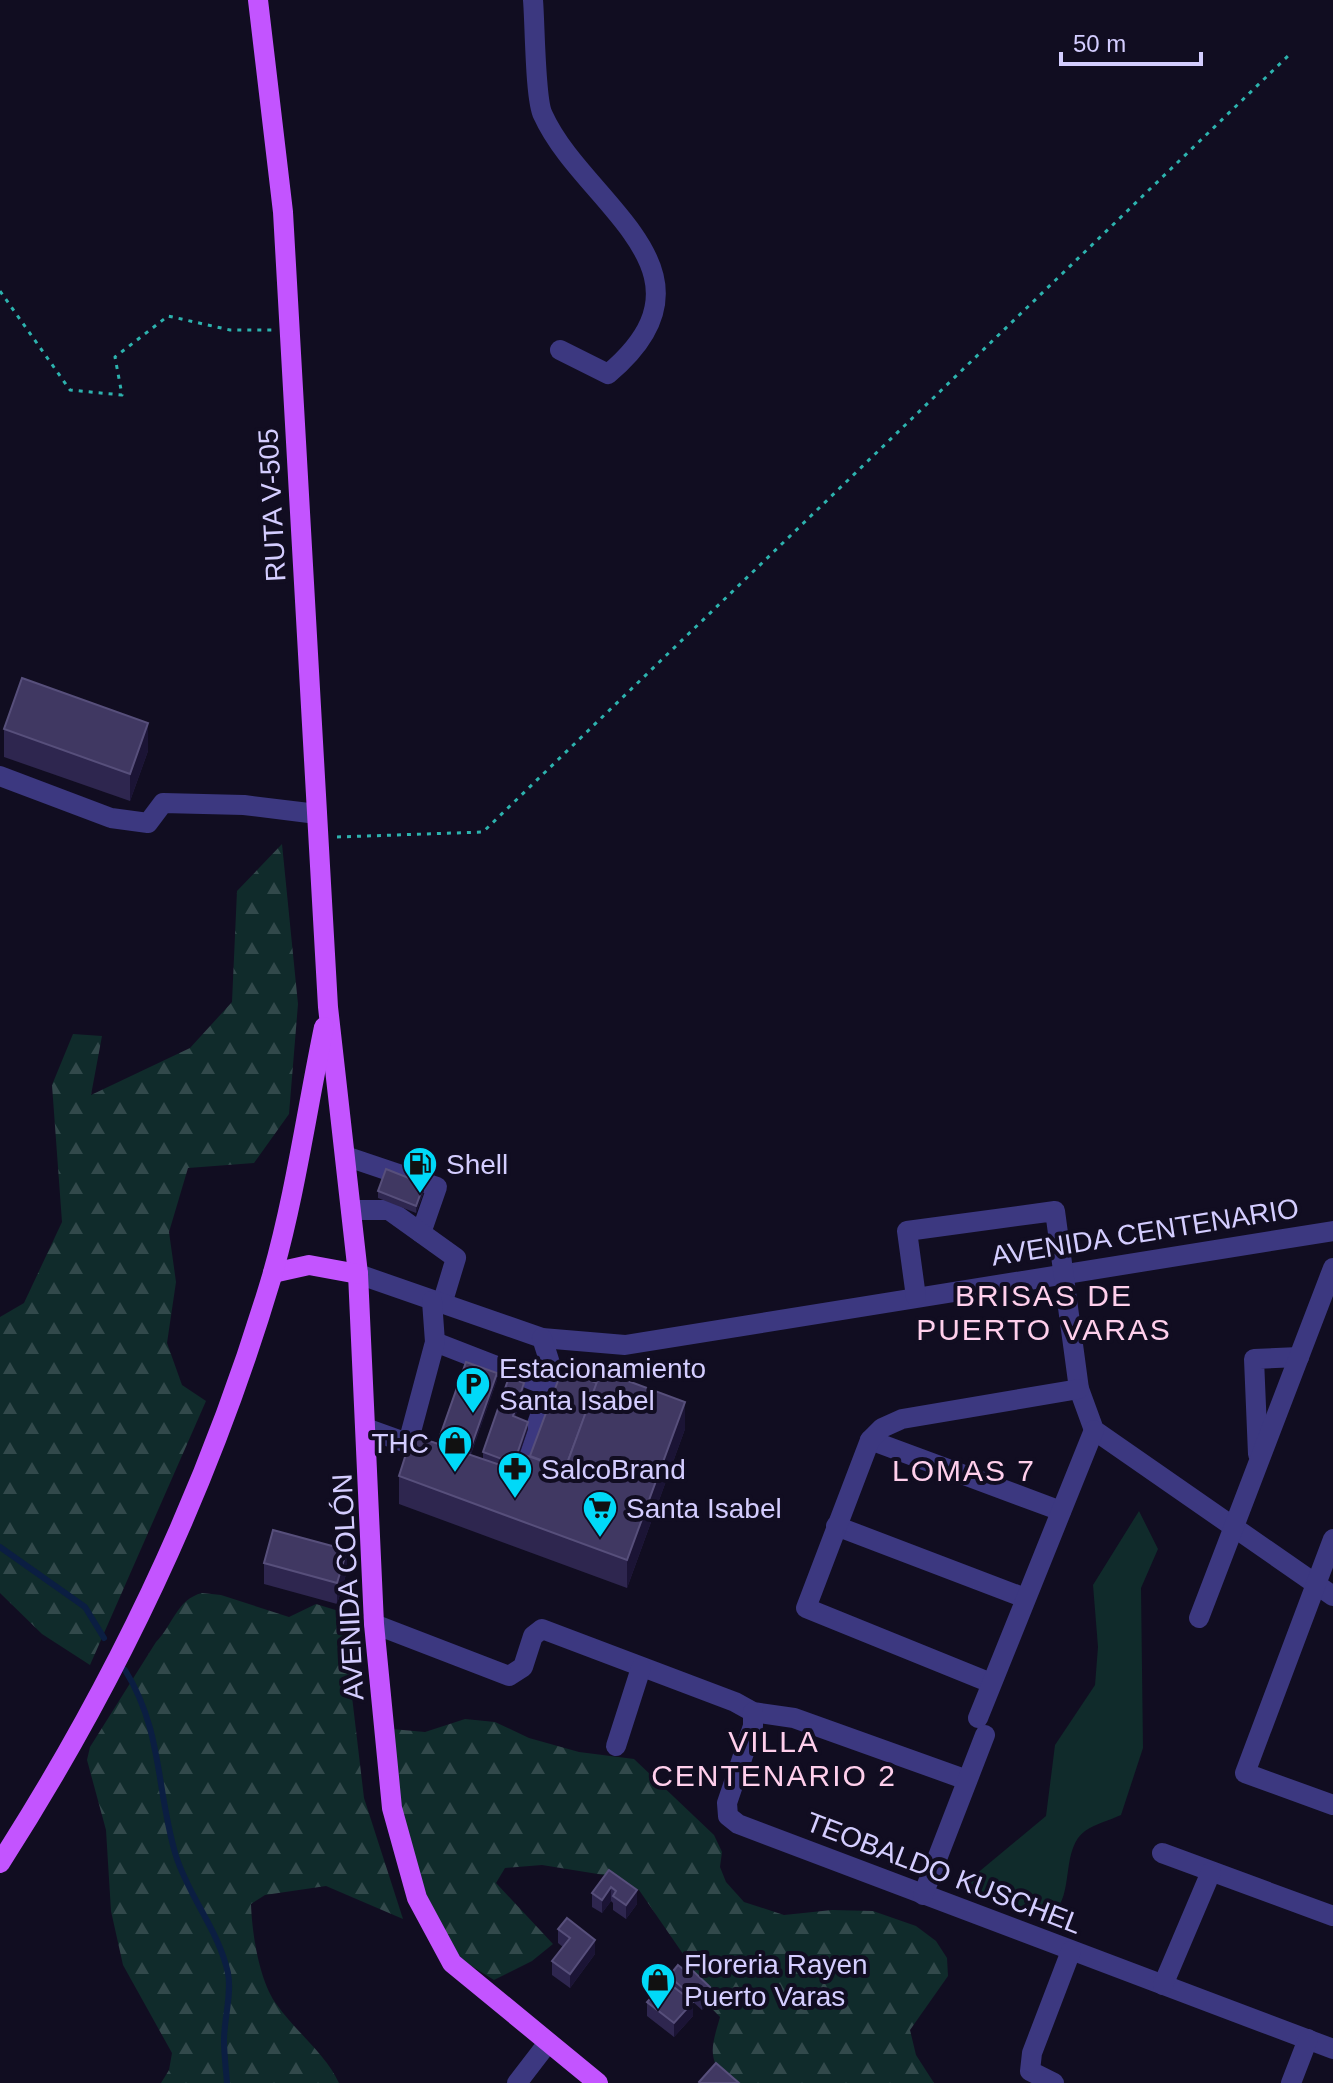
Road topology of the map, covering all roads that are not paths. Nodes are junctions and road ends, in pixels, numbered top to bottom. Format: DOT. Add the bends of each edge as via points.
graph roads {
  1 [pos="258,0"];
  2 [pos="533,0"];
  3 [pos="560,350"];
  4 [pos="0,776"];
  5 [pos="317,814"];
  6 [pos="328,1007"];
  7 [pos="345,1156"];
  8 [pos="351,1210"];
  9 [pos="1333,1231"];
  10 [pos="421,1233"];
  11 [pos="1333,1268"];
  12 [pos="273,1273"];
  13 [pos="1064,1273"];
  14 [pos="358,1274"];
  15 [pos="916,1297"];
  16 [pos="437,1303"];
  17 [pos="542,1338"];
  18 [pos="435,1342"];
  19 [pos="1299,1357"];
  20 [pos="550,1387"];
  21 [pos="1079,1389"];
  22 [pos="368,1429"];
  23 [pos="1094,1430"];
  24 [pos="870,1440"];
  25 [pos="408,1443"];
  26 [pos="459,1461"];
  27 [pos="1258,1466"];
  28 [pos="495,1474"];
  29 [pos="1061,1511"];
  30 [pos="836,1526"];
  31 [pos="1235,1528"];
  32 [pos="1333,1539"];
  33 [pos="1325,1590"];
  34 [pos="1025,1598"];
  35 [pos="1199,1618"];
  36 [pos="374,1624"];
  37 [pos="641,1668"];
  38 [pos="991,1683"];
  39 [pos="753,1712"];
  40 [pos="616,1746"];
  41 [pos="967,1780"];
  42 [pos="1333,1805"];
  43 [pos="1162,1853"];
  44 [pos="0,1863"];
  45 [pos="1211,1872"];
  46 [pos="923,1895"];
  47 [pos="1333,1916"];
  48 [pos="1071,1951"];
  49 [pos="1163,1985"];
  50 [pos="1308,2039"];
  51 [pos="547,2044"];
  52 [pos="1333,2049"];
  53 [pos="517,2083"];
  54 [pos="598,2083"];
  55 [pos="1054,2083"];
  56 [pos="1291,2083"];
  1 -- 5 [label="main road, RUTA V-505" via="283,212"];
  2 -- 3 [label="street" via="541,113 641,243 656,291 653,317 642,337 608,374"];
  4 -- 5 [label="street" via="111,818 148,823 163,803"];
  5 -- 6 [label="main road, RUTA V-505"];
  6 -- 7 [label="main road, AVENIDA COLÓN"];
  6 -- 12 [label="main road"];
  7 -- 8 [label="main road, AVENIDA COLÓN"];
  7 -- 10 [label="street" via="437,1187"];
  8 -- 10 [label="street" via="389,1210"];
  8 -- 14 [label="main road, AVENIDA COLÓN"];
  9 -- 13 [label="street, AVENIDA CENTENARIO"];
  10 -- 16 [label="street" via="456,1258"];
  11 -- 19 [label="street"];
  12 -- 14 [label="main road" via="309,1265"];
  12 -- 44 [label="main road" via="222,1424 161,1571 90,1713"];
  13 -- 15 [label="street, AVENIDA CENTENARIO"];
  13 -- 15 [label="street" via="1055,1211 907,1231"];
  13 -- 21 [label="street"];
  14 -- 16 [label="street, AVENIDA CENTENARIO"];
  14 -- 22 [label="main road, AVENIDA COLÓN"];
  15 -- 17 [label="street, AVENIDA CENTENARIO" via="652,1343 597,1345"];
  16 -- 17 [label="street, AVENIDA CENTENARIO"];
  16 -- 18 [label="street"];
  17 -- 20 [label="street" via="554,1376"];
  18 -- 20 [label="street"];
  18 -- 25 [label="street"];
  19 -- 27 [label="street"];
  19 -- 27 [label="street" via="1254,1359"];
  20 -- 28 [label="street" via="520,1472 507,1478"];
  21 -- 23 [label="street"];
  21 -- 24 [label="street" via="902,1419"];
  22 -- 25 [label="street"];
  22 -- 36 [label="main road, AVENIDA COLÓN"];
  23 -- 29 [label="street"];
  23 -- 31 [label="street"];
  24 -- 29 [label="street"];
  24 -- 30 [label="street"];
  25 -- 26 [label="street"];
  27 -- 31 [label="street"];
  29 -- 34 [label="street"];
  30 -- 34 [label="street"];
  30 -- 38 [label="street" via="806,1608"];
  31 -- 33 [label="street"];
  31 -- 35 [label="street"];
  32 -- 33 [label="street"];
  33 -- 42 [label="street" via="1245,1773"];
  34 -- 38 [label="street"];
  36 -- 37 [label="street" via="509,1676 523,1667 533,1636 542,1629"];
  36 -- 51 [label="main road, AVENIDA COLÓN" via="392,1808 417,1898 452,1963"];
  37 -- 39 [label="street"];
  37 -- 40 [label="street"];
  38 -- 41 [label="street"];
  39 -- 41 [label="street" via="794,1718"];
  39 -- 46 [label="street, TEOBALDO KUSCHEL" via="727,1803 728,1816"];
  41 -- 46 [label="street"];
  43 -- 45 [label="street"];
  45 -- 47 [label="street"];
  45 -- 49 [label="street"];
  46 -- 48 [label="street, TEOBALDO KUSCHEL"];
  48 -- 49 [label="street, TEOBALDO KUSCHEL"];
  48 -- 55 [label="street" via="1032,2053 1030,2071"];
  49 -- 50 [label="street, TEOBALDO KUSCHEL"];
  50 -- 52 [label="street, TEOBALDO KUSCHEL"];
  50 -- 56 [label="street"];
  51 -- 53 [label="street"];
  51 -- 54 [label="main road, AVENIDA COLÓN"];
}
